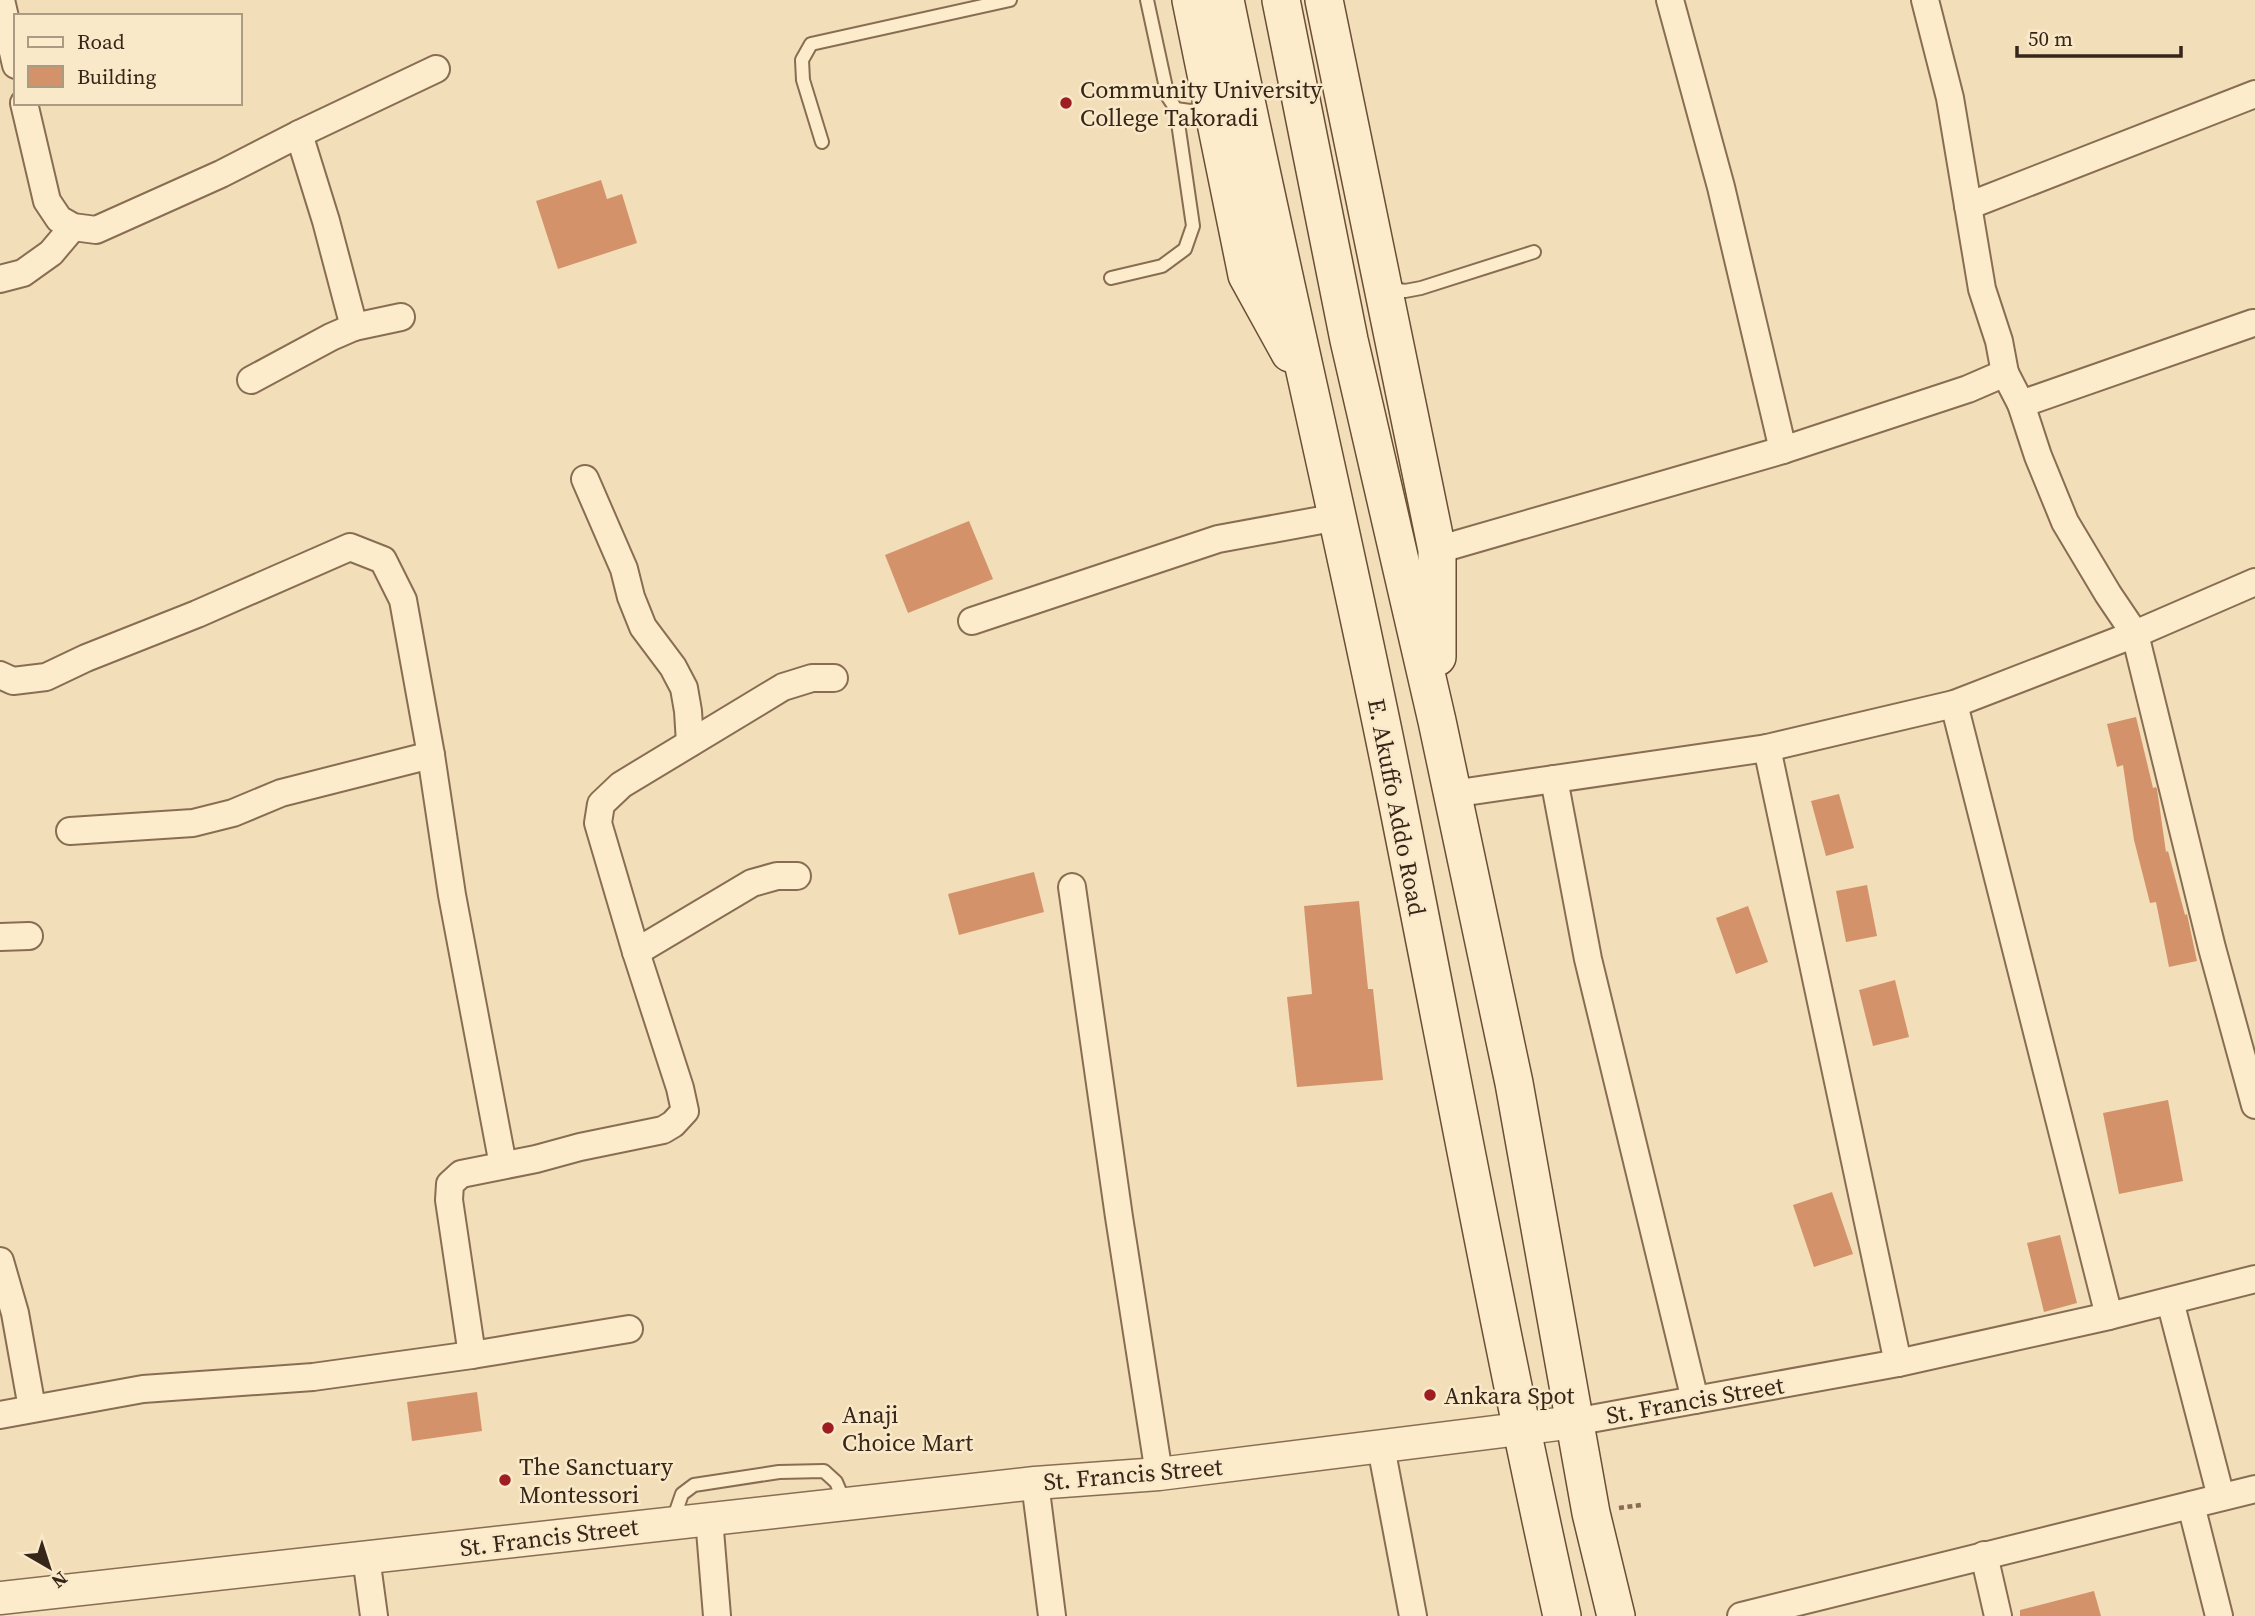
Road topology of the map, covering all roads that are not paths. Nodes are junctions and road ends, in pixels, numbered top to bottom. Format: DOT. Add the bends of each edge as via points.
graph roads {
  1 [pos="1,0"];
  2 [pos="1010,0"];
  3 [pos="1147,0"];
  4 [pos="1191,0"];
  5 [pos="1225,0"];
  6 [pos="1281,0"];
  7 [pos="1324,0"];
  8 [pos="1670,0"];
  9 [pos="1925,0"];
  10 [pos="14,56"];
  11 [pos="436,69"];
  12 [pos="2255,94"];
  13 [pos="24,105"];
  14 [pos="1213,106"];
  15 [pos="1176,109"];
  16 [pos="299,134"];
  17 [pos="822,142"];
  18 [pos="1968,206"];
  19 [pos="73,227"];
  20 [pos="1534,252"];
  21 [pos="1111,278"];
  22 [pos="0,279"];
  23 [pos="1383,287"];
  24 [pos="401,317"];
  25 [pos="2253,323"];
  26 [pos="354,327"];
  27 [pos="2005,373"];
  28 [pos="251,380"];
  29 [pos="1309,387"];
  30 [pos="2021,404"];
  31 [pos="1783,450"];
  32 [pos="585,480"];
  33 [pos="1338,517"];
  34 [pos="1437,550"];
  35 [pos="2255,582"];
  36 [pos="972,621"];
  37 [pos="2135,634"];
  38 [pos="0,675"];
  39 [pos="834,678"];
  40 [pos="1954,704"];
  41 [pos="1437,721"];
  42 [pos="690,743"];
  43 [pos="1767,748"];
  44 [pos="431,755"];
  45 [pos="1554,779"];
  46 [pos="1452,794"];
  47 [pos="70,831"];
  48 [pos="797,876"];
  49 [pos="1072,887"];
  50 [pos="29,936"];
  51 [pos="0,937"];
  52 [pos="636,952"];
  53 [pos="2255,1105"];
  54 [pos="503,1165"];
  55 [pos="0,1261"];
  56 [pos="2255,1279"];
  57 [pos="2170,1301"];
  58 [pos="2109,1316"];
  59 [pos="629,1329"];
  60 [pos="472,1355"];
  61 [pos="1898,1363"];
  62 [pos="1695,1400"];
  63 [pos="32,1408"];
  64 [pos="0,1415"];
  65 [pos="1574,1422"];
  66 [pos="1520,1429"];
  67 [pos="1381,1447"];
  68 [pos="1159,1474"];
  69 [pos="1035,1483"];
  70 [pos="2255,1489"];
  71 [pos="2221,1497"];
  72 [pos="845,1503"];
  73 [pos="2191,1504"];
  74 [pos="709,1518"];
  75 [pos="672,1522"];
  76 [pos="1984,1555"];
  77 [pos="366,1557"];
  78 [pos="0,1598"];
  79 [pos="1778,1611"];
  80 [pos="374,1616"];
  81 [pos="717,1616"];
  82 [pos="1052,1616"];
  83 [pos="1413,1616"];
  84 [pos="1562,1616"];
  85 [pos="1616,1616"];
  86 [pos="1741,1616"];
  87 [pos="1998,1616"];
  88 [pos="2219,1616"];
  1 -- 10 [label="street"];
  2 -- 17 [label="lane" via="811,44 802,60 803,80"];
  3 -- 15 [label="lane" via="1168,97"];
  4 -- 14 [label="main road"];
  5 -- 29 [label="main road, E. Akuffo Addo Road"];
  6 -- 41 [label="main road" via="1349,340"];
  7 -- 23 [label="main road"];
  8 -- 31 [label="street" via="1721,187"];
  9 -- 18 [label="street" via="1950,98"];
  11 -- 16 [label="street"];
  12 -- 18 [label="street"];
  13 -- 19 [label="street" via="47,201 59,219"];
  14 -- 15 [label="lane"];
  14 -- 29 [label="main road" via="1247,275"];
  15 -- 21 [label="lane" via="1193,226 1185,249 1162,266"];
  16 -- 19 [label="street" via="96,230"];
  16 -- 26 [label="street"];
  18 -- 27 [label="street" via="1982,289"];
  19 -- 22 [label="street" via="32,267"];
  20 -- 23 [label="lane" via="1421,288"];
  23 -- 34 [label="main road"];
  24 -- 26 [label="street"];
  25 -- 30 [label="street"];
  26 -- 28 [label="street"];
  27 -- 30 [label="street"];
  27 -- 31 [label="street"];
  29 -- 33 [label="main road, E. Akuffo Addo Road"];
  30 -- 37 [label="street" via="2065,522"];
  31 -- 34 [label="street"];
  32 -- 42 [label="street" via="624,569 643,627 684,688"];
  33 -- 36 [label="street" via="1218,539"];
  33 -- 66 [label="main road, E. Akuffo Addo Road"];
  34 -- 41 [label="main road"];
  35 -- 37 [label="street"];
  37 -- 40 [label="street"];
  37 -- 53 [label="street"];
  38 -- 44 [label="street" via="13,681 47,677 350,547 383,560 403,600"];
  39 -- 42 [label="street" via="812,678 783,687"];
  40 -- 43 [label="street"];
  40 -- 58 [label="street"];
  41 -- 46 [label="main road"];
  42 -- 52 [label="street" via="621,785 601,804 598,822"];
  43 -- 45 [label="street"];
  43 -- 61 [label="street"];
  44 -- 47 [label="street" via="281,793 233,813 193,822"];
  44 -- 54 [label="street" via="452,895"];
  45 -- 46 [label="street"];
  45 -- 62 [label="street" via="1588,958"];
  46 -- 65 [label="main road" via="1514,1083"];
  48 -- 52 [label="street" via="752,883"];
  49 -- 68 [label="street"];
  50 -- 51 [label="street"];
  52 -- 54 [label="street" via="685,1111 663,1130"];
  54 -- 60 [label="street" via="461,1174 450,1184"];
  55 -- 63 [label="street" via="15,1312"];
  56 -- 57 [label="street, St. Francis Street"];
  57 -- 58 [label="street, St. Francis Street"];
  57 -- 71 [label="street"];
  58 -- 61 [label="street, St. Francis Street"];
  59 -- 60 [label="street"];
  60 -- 63 [label="street" via="313,1377 143,1389"];
  61 -- 62 [label="street, St. Francis Street"];
  62 -- 65 [label="street, St. Francis Street"];
  63 -- 64 [label="street"];
  65 -- 66 [label="street, St. Francis Street"];
  65 -- 85 [label="main road"];
  66 -- 67 [label="street, St. Francis Street"];
  66 -- 84 [label="main road, E. Akuffo Addo Road"];
  67 -- 68 [label="street, St. Francis Street"];
  67 -- 83 [label="street"];
  68 -- 69 [label="street, St. Francis Street"];
  69 -- 72 [label="street, St. Francis Street"];
  69 -- 82 [label="street"];
  70 -- 71 [label="street"];
  71 -- 73 [label="street"];
  72 -- 74 [label="street, St. Francis Street"];
  72 -- 75 [label="lane" via="836,1482 824,1471 779,1472 694,1485 682,1494"];
  73 -- 76 [label="street"];
  73 -- 88 [label="street"];
  74 -- 75 [label="street, St. Francis Street"];
  74 -- 81 [label="street"];
  75 -- 77 [label="street, St. Francis Street"];
  76 -- 79 [label="street"];
  76 -- 87 [label="street"];
  77 -- 78 [label="street, St. Francis Street"];
  77 -- 80 [label="street"];
  79 -- 86 [label="street"];
}
